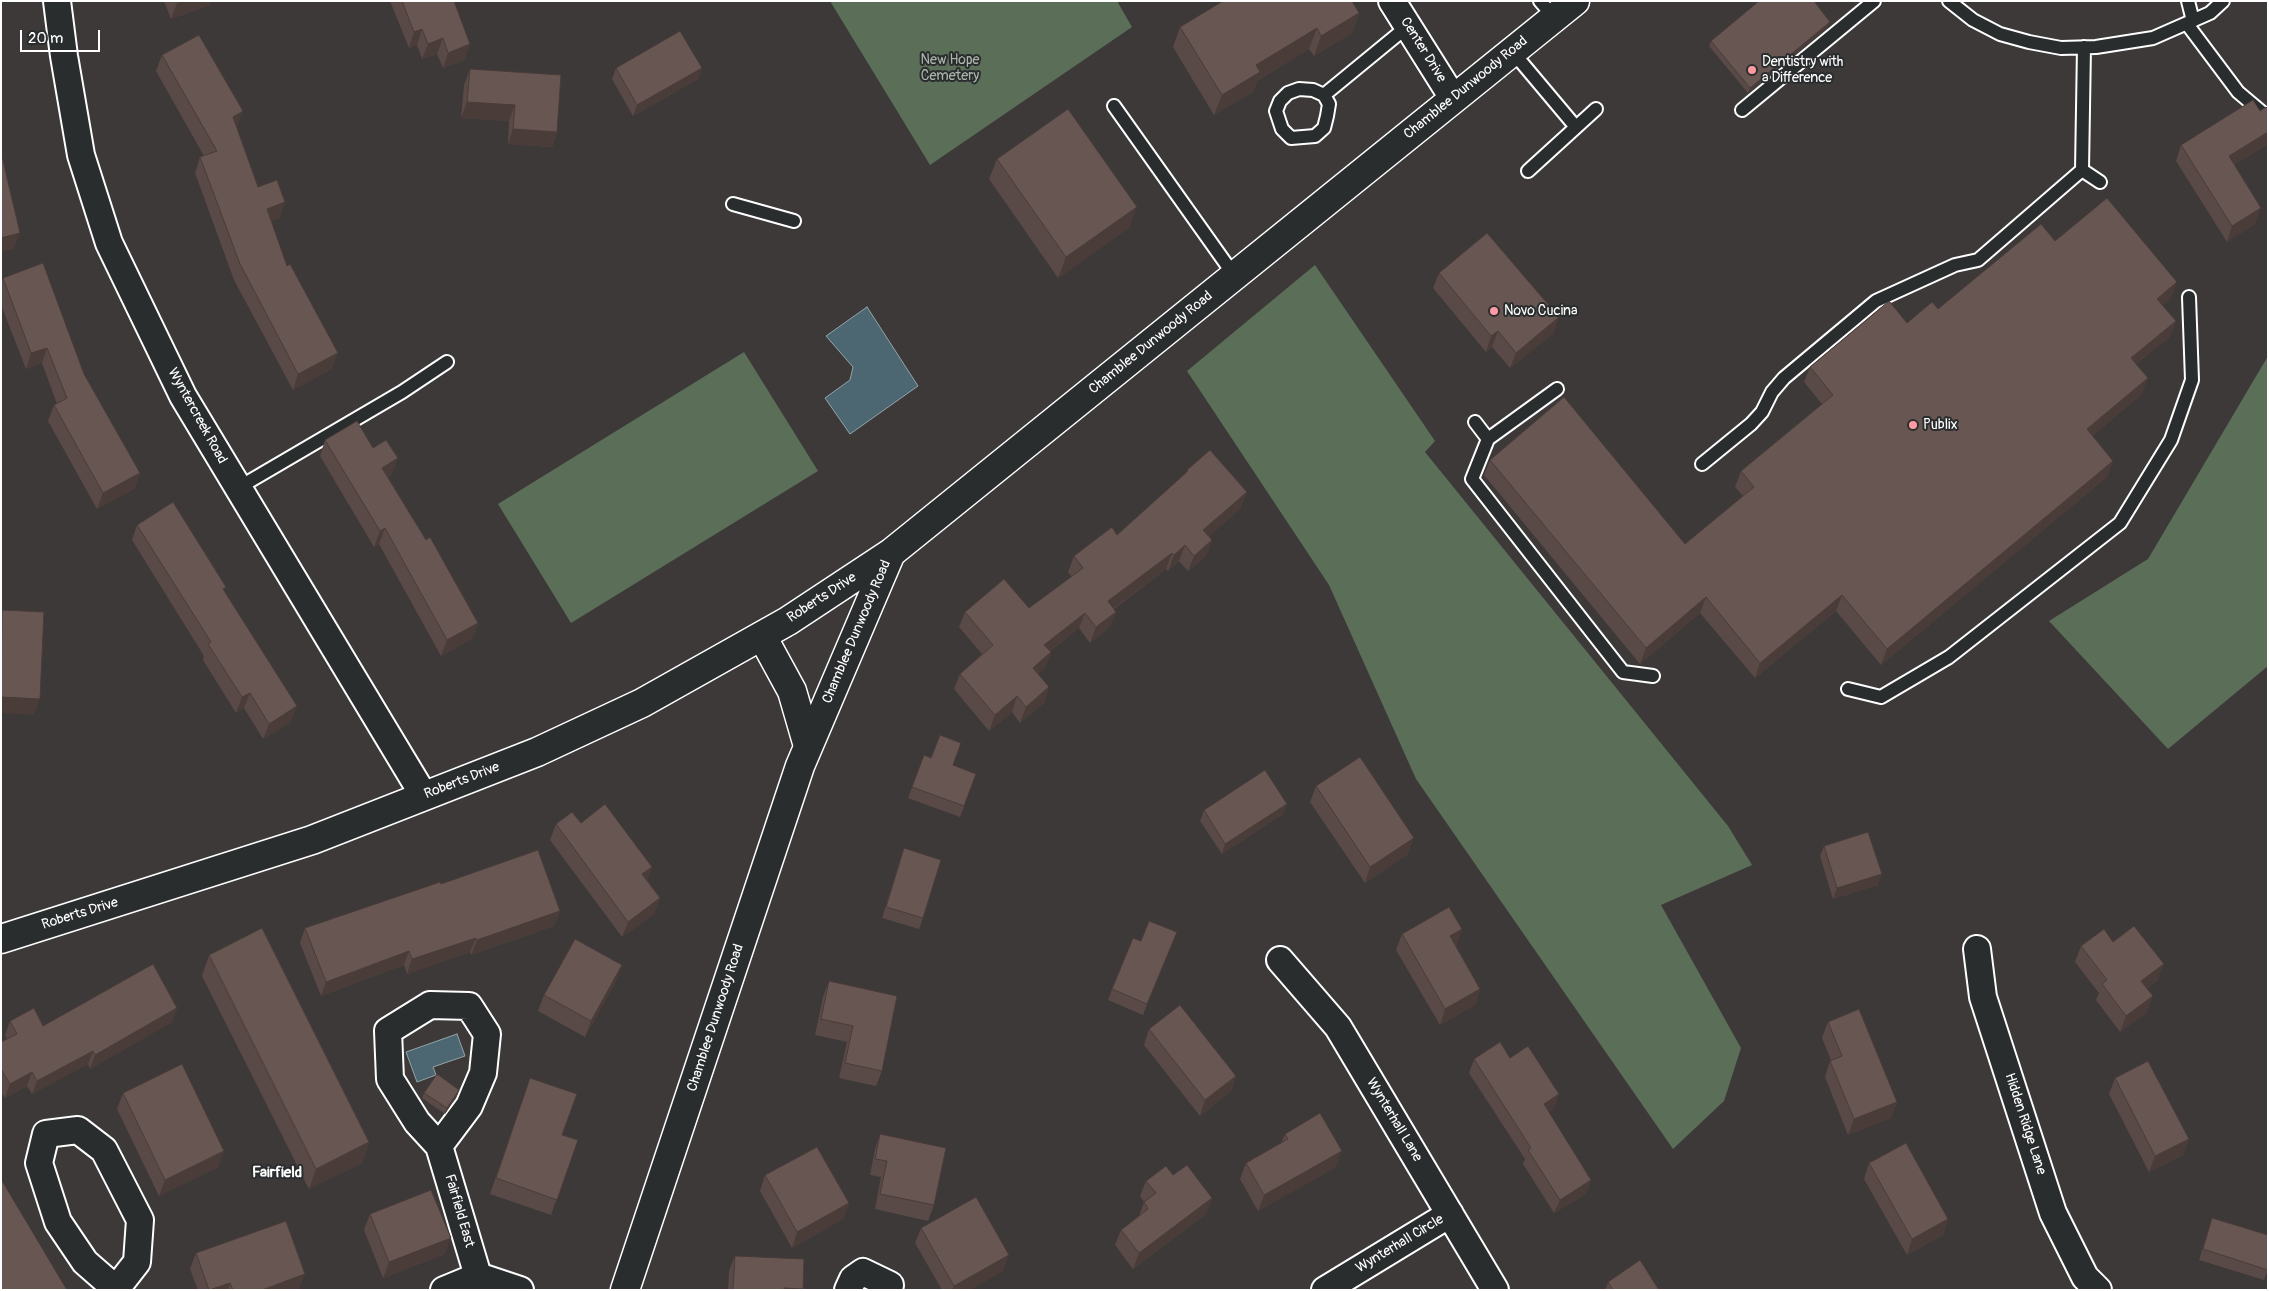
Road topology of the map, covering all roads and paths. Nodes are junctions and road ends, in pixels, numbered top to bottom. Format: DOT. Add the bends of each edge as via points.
graph roads {
  1 [pos="57,1"];
  2 [pos="1392,1"];
  3 [pos="1874,1"];
  4 [pos="1949,1"];
  5 [pos="2188,1"];
  6 [pos="2223,1"];
  7 [pos="1556,7"];
  8 [pos="2190,22"];
  9 [pos="1408,26"];
  10 [pos="2084,48"];
  11 [pos="1512,51"];
  12 [pos="1324,95"];
  13 [pos="1453,98"];
  14 [pos="1114,106"];
  15 [pos="1596,109"];
  16 [pos="1742,110"];
  17 [pos="2268,120"];
  18 [pos="1575,126"];
  19 [pos="2082,170"];
  20 [pos="1528,171"];
  21 [pos="2100,182"];
  22 [pos="733,204"];
  23 [pos="794,221"];
  24 [pos="1234,275"];
  25 [pos="2189,297"];
  26 [pos="447,362"];
  27 [pos="1557,389"];
  28 [pos="1475,422"];
  29 [pos="1488,439"];
  30 [pos="1702,464"];
  31 [pos="238,488"];
  32 [pos="890,553"];
  33 [pos="762,636"];
  34 [pos="1653,676"];
  35 [pos="1848,689"];
  36 [pos="808,746"];
  37 [pos="424,796"];
  38 [pos="1,939"];
  39 [pos="1977,948"];
  40 [pos="1280,960"];
  41 [pos="439,1146"];
  42 [pos="1450,1214"];
  43 [pos="478,1276"];
  44 [pos="116,1289"];
  45 [pos="444,1290"];
  46 [pos="520,1290"];
  47 [pos="625,1290"];
  48 [pos="848,1290"];
  49 [pos="889,1290"];
  50 [pos="1325,1290"];
  51 [pos="1495,1290"];
  52 [pos="2098,1290"];
  1 -- 31 [label="street, Wyntercreek Road" via="81,155 109,243 183,396"];
  2 -- 9 [label="street, Center Drive"];
  3 -- 16 [label="lane"];
  4 -- 10 [label="lane" via="1973,20 2000,34 2061,48"];
  5 -- 8 [label="lane"];
  6 -- 8 [label="lane" via="2210,13"];
  7 -- 11 [label="street, Chamblee Dunwoody Road"];
  8 -- 10 [label="lane" via="2153,38"];
  8 -- 17 [label="lane" via="2238,92"];
  9 -- 12 [label="lane"];
  9 -- 13 [label="street, Center Drive"];
  10 -- 19 [label="lane"];
  11 -- 13 [label="street, Chamblee Dunwoody Road"];
  11 -- 18 [label="lane"];
  12 -- 12 [label="lane" via="1299,89 1280,101 1276,111 1279,124 1291,138 1315,136 1324,128 1329,104"];
  13 -- 24 [label="street, Chamblee Dunwoody Road"];
  14 -- 24 [label="lane"];
  15 -- 18 [label="lane"];
  18 -- 20 [label="lane"];
  19 -- 21 [label="lane"];
  19 -- 30 [label="lane" via="1978,260 1954,265 1876,301 1780,382 1751,424"];
  22 -- 23 [label="lane"];
  24 -- 32 [label="street, Chamblee Dunwoody Road"];
  25 -- 35 [label="lane" via="2192,380 2171,440 2120,523 1949,657 1880,697"];
  26 -- 31 [label="lane"];
  27 -- 29 [label="lane"];
  28 -- 29 [label="lane"];
  29 -- 34 [label="lane" via="1472,479 1623,672"];
  31 -- 37 [label="street, Wyntercreek Road"];
  32 -- 33 [label="street, Roberts Drive"];
  32 -- 36 [label="street, Chamblee Dunwoody Road"];
  33 -- 36 [label="street" via="792,691"];
  33 -- 37 [label="street, Roberts Drive" via="633,708 537,752"];
  36 -- 47 [label="street, Chamblee Dunwoody Road"];
  37 -- 38 [label="street, Roberts Drive" via="312,840"];
  39 -- 52 [label="street, Hidden Ridge Lane" via="1983,997 2054,1213 2085,1277"];
  40 -- 42 [label="street, Wynterhall Lane" via="1338,1027"];
  41 -- 41 [label="street, Fairfield East" via="469,1106 483,1073 487,1034 469,1006 430,1005 388,1031 390,1079 417,1122"];
  41 -- 43 [label="street, Fairfield East"];
  42 -- 50 [label="street, Wynterhall Circle"];
  42 -- 51 [label="street, Wynterhall Lane"];
  43 -- 45 [label="street"];
  43 -- 46 [label="street"];
  44 -- 44 [label="street" via="137,1262 140,1220 104,1150 78,1130 46,1134 39,1163 58,1222 84,1262"];
  48 -- 49 [label="street" via="853,1279 863,1272 890,1285"];
}
